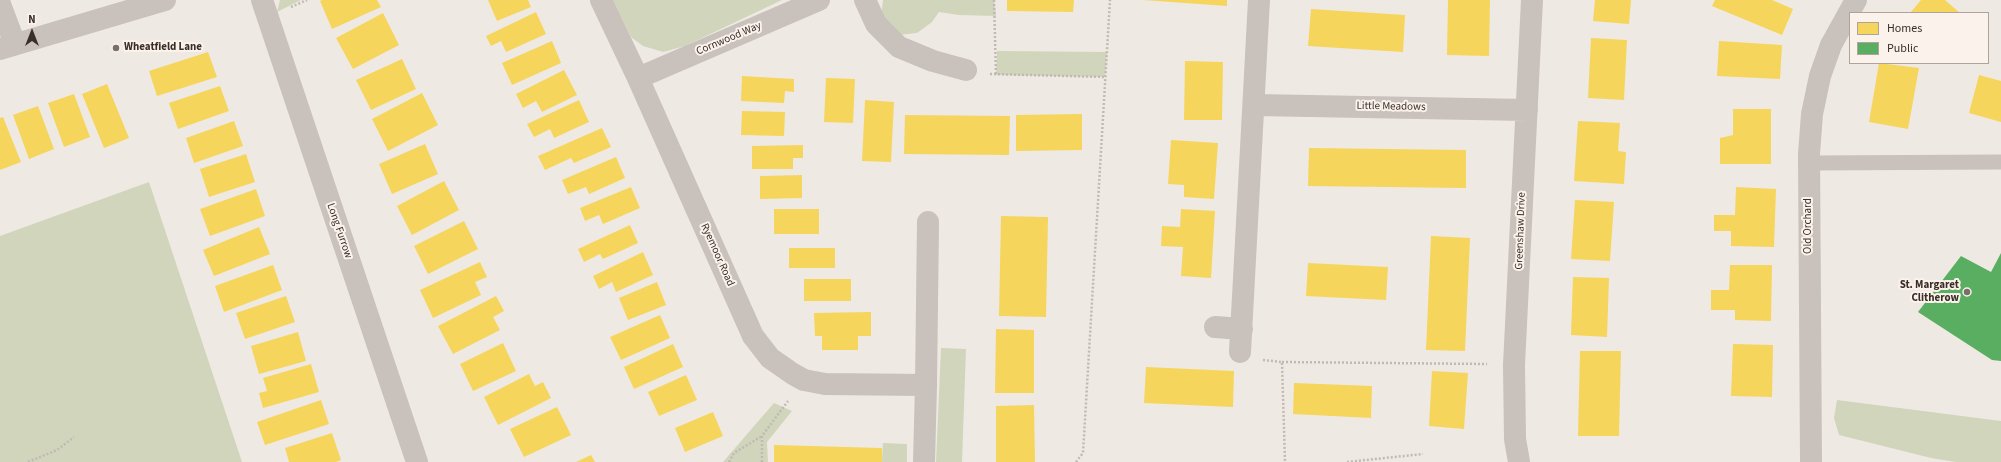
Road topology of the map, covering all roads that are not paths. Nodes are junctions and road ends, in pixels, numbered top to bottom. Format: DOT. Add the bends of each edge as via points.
graph roads {
  1 [pos="165,0"];
  2 [pos="262,0"];
  3 [pos="602,0"];
  4 [pos="819,0"];
  5 [pos="865,0"];
  6 [pos="1259,0"];
  7 [pos="1532,0"];
  8 [pos="1856,0"];
  9 [pos="0,4"];
  10 [pos="1849,12"];
  11 [pos="1849,13"];
  12 [pos="8,46"];
  13 [pos="966,70"];
  14 [pos="638,78"];
  15 [pos="1255,105"];
  16 [pos="1527,110"];
  17 [pos="2001,162"];
  18 [pos="1809,164"];
  19 [pos="928,222"];
  20 [pos="1215,327"];
  21 [pos="1242,329"];
  22 [pos="1240,352"];
  23 [pos="926,385"];
  24 [pos="417,462"];
  25 [pos="924,462"];
  26 [pos="1519,462"];
  27 [pos="1811,462"];
  1 -- 12 [label="street"];
  2 -- 24 [label="street, Long Furrow"];
  3 -- 14 [label="street, Ryemoor Road"];
  4 -- 14 [label="street, Cornwood Way"];
  5 -- 13 [label="street" via="876,24 899,47 933,61"];
  6 -- 15 [label="street"];
  7 -- 16 [label="street, Greenshaw Drive"];
  8 -- 10 [label="street, Old Orchard"];
  9 -- 12 [label="street"];
  11 -- 18 [label="street, Old Orchard" via="1831,45 1820,76 1812,114"];
  14 -- 23 [label="street, Ryemoor Road" via="753,336 770,358 804,380 825,384"];
  15 -- 16 [label="street, Little Meadows"];
  15 -- 21 [label="street"];
  16 -- 26 [label="street, Greenshaw Drive" via="1514,365 1515,439"];
  17 -- 18 [label="lane"];
  18 -- 27 [label="street, Old Orchard"];
  19 -- 23 [label="street"];
  20 -- 21 [label="street"];
  21 -- 22 [label="street"];
  23 -- 25 [label="street"];
}
